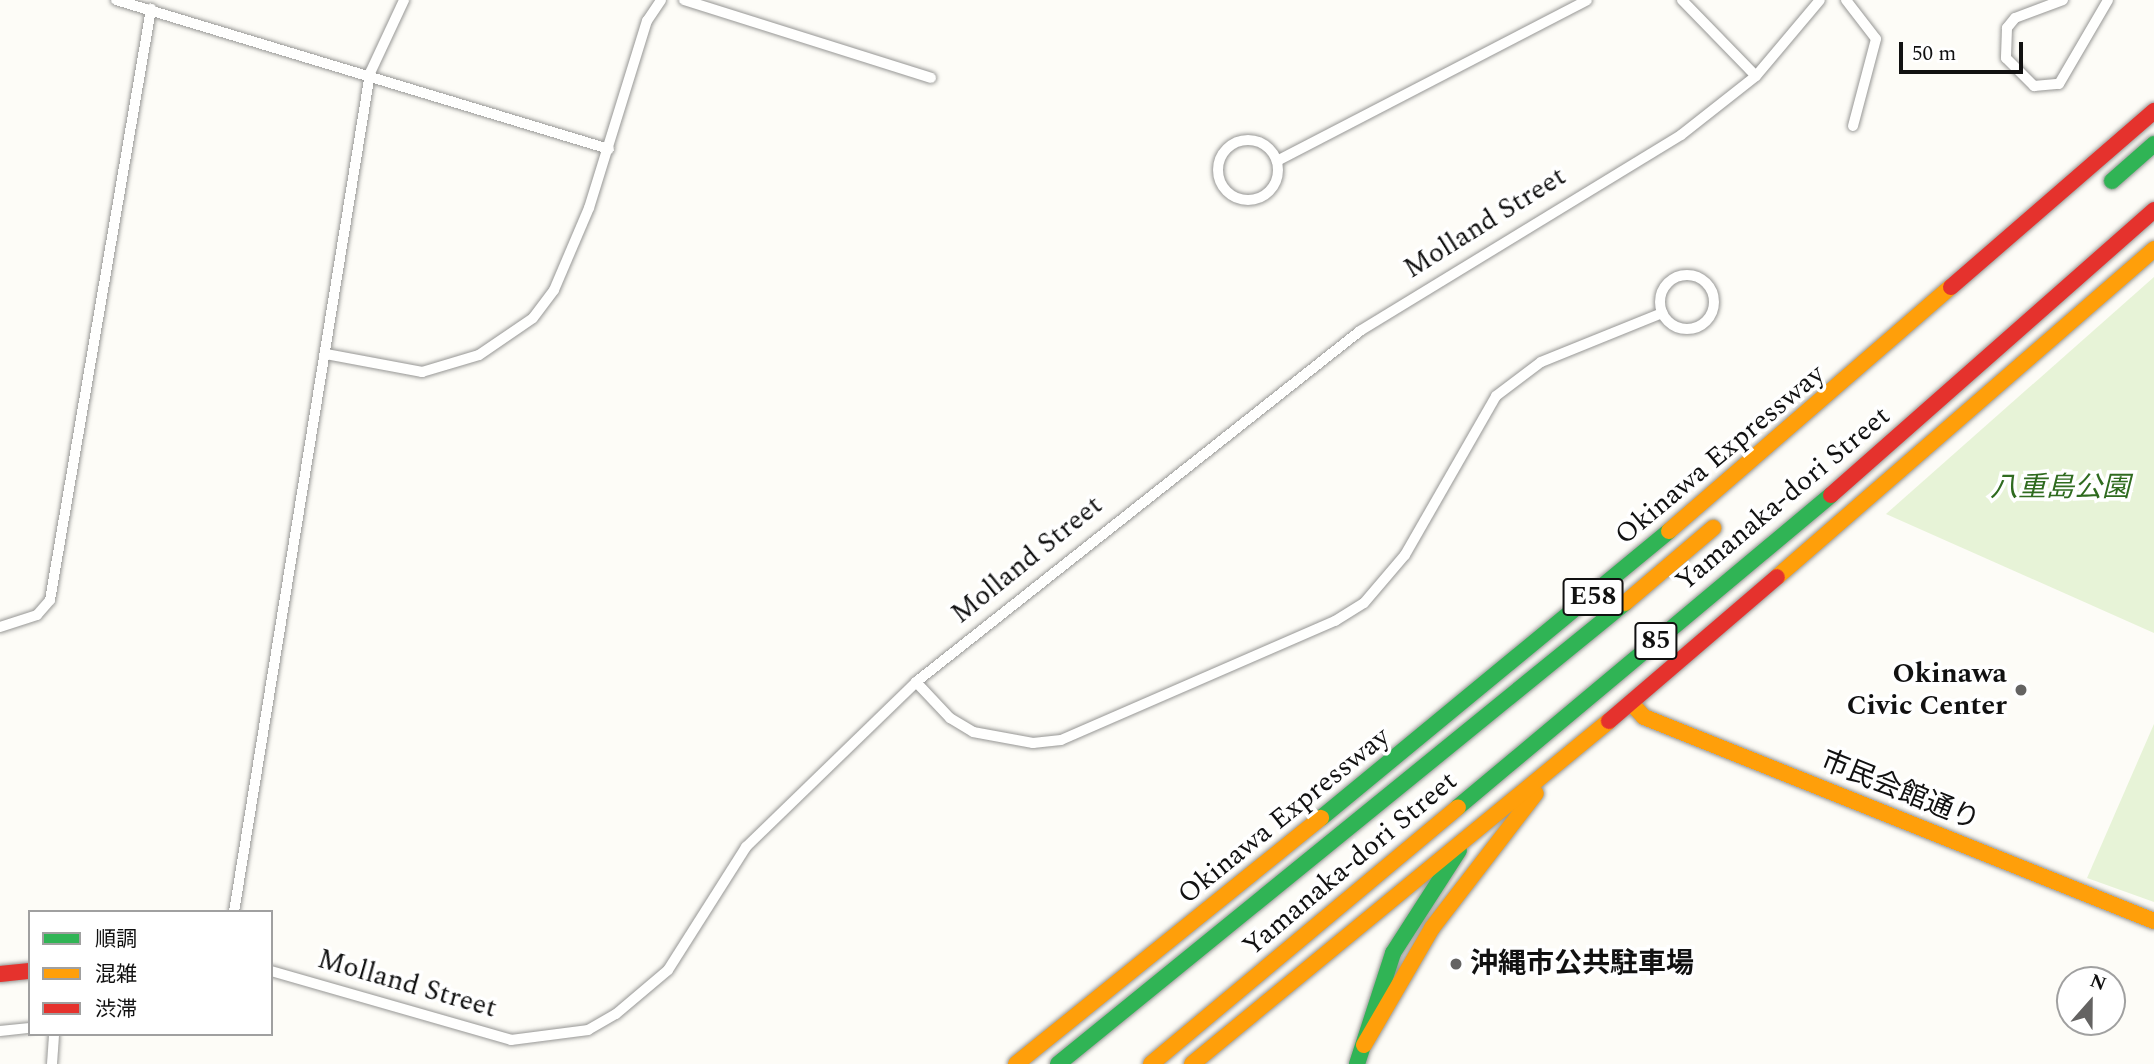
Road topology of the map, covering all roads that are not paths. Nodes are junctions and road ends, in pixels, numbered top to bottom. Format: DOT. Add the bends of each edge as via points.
graph roads {
  1 [pos="116,0"];
  2 [pos="404,0"];
  3 [pos="661,0"];
  4 [pos="684,0"];
  5 [pos="1587,0"];
  6 [pos="1682,0"];
  7 [pos="1820,0"];
  8 [pos="1846,0"];
  9 [pos="2063,0"];
  10 [pos="2108,0"];
  11 [pos="151,9"];
  12 [pos="370,73"];
  13 [pos="1756,76"];
  14 [pos="931,78"];
  15 [pos="2154,111"];
  16 [pos="1853,126"];
  17 [pos="2154,144"];
  18 [pos="609,149"];
  19 [pos="1277,161"];
  20 [pos="2102,190"];
  21 [pos="2154,210"];
  22 [pos="2154,249"];
  23 [pos="1662,313"];
  24 [pos="326,354"];
  25 [pos="1728,514"];
  26 [pos="0,627"];
  27 [pos="916,682"];
  28 [pos="1631,703"];
  29 [pos="1573,747"];
  30 [pos="1501,772"];
  31 [pos="1489,809"];
  32 [pos="1474,826"];
  33 [pos="1503,832"];
  34 [pos="1396,862"];
  35 [pos="234,910"];
  36 [pos="2154,921"];
  37 [pos="1356,924"];
  38 [pos="1393,953"];
  39 [pos="28,971"];
  40 [pos="273,972"];
  41 [pos="0,974"];
  42 [pos="28,1028"];
  43 [pos="0,1031"];
  44 [pos="54,1036"];
  45 [pos="1364,1045"];
  46 [pos="52,1064"];
  47 [pos="1016,1064"];
  48 [pos="1058,1064"];
  49 [pos="1151,1064"];
  50 [pos="1192,1064"];
  51 [pos="1357,1064"];
  1 -- 11 [label="lane"];
  2 -- 12 [label="lane"];
  3 -- 18 [label="lane" via="647,21"];
  4 -- 14 [label="lane"];
  5 -- 19 [label="lane"];
  6 -- 13 [label="lane"];
  7 -- 13 [label="lane, Molland Street"];
  8 -- 16 [label="lane" via="1876,39"];
  9 -- 10 [label="lane" via="2015,18 2007,28 2006,58 2034,86 2059,84"];
  11 -- 12 [label="lane"];
  11 -- 26 [label="lane" via="50,600 29,620"];
  12 -- 18 [label="lane"];
  12 -- 24 [label="lane"];
  13 -- 27 [label="lane, Molland Street" via="1681,135 1360,331"];
  15 -- 47 [label="main road, Okinawa Expressway / E58" via="1597,594"];
  17 -- 20 [label="main road"];
  18 -- 24 [label="lane" via="554,290 508,337 455,366 422,372"];
  19 -- 19 [label="lane" via="1275,184 1261,198 1239,199 1222,184 1220,158 1236,142 1259,142"];
  21 -- 30 [label="main road, Yamanaka-dori Street / 85" via="1864,467"];
  22 -- 28 [label="main road, Yamanaka-dori Street / 85"];
  23 -- 23 [label="lane" via="1673,325 1695,328 1713,311 1711,288 1699,277 1680,275 1662,290"];
  23 -- 27 [label="lane" via="1541,362 1496,396 1405,555 1373,594 1335,621 1061,740 1033,743 973,732 950,719"];
  24 -- 35 [label="lane"];
  25 -- 48 [label="main road, Okinawa Expressway / E58" via="1434,763"];
  27 -- 40 [label="lane, Molland Street" via="746,847 668,971 644,995 588,1030 511,1040"];
  28 -- 29 [label="main road, Yamanaka-dori Street / 85"];
  28 -- 36 [label="main road, 市民会館通り" via="1644,717"];
  29 -- 31 [label="main road, Yamanaka-dori Street / 85"];
  29 -- 33 [label="main road"];
  30 -- 31 [label="main road"];
  30 -- 34 [label="main road, Yamanaka-dori Street / 85"];
  31 -- 32 [label="main road, Yamanaka-dori Street / 85"];
  31 -- 33 [label="main road"];
  31 -- 34 [label="main road" via="1464,813 1426,846"];
  32 -- 37 [label="main road, Yamanaka-dori Street / 85"];
  32 -- 38 [label="main road"];
  33 -- 45 [label="main road" via="1432,928"];
  34 -- 49 [label="main road, Yamanaka-dori Street / 85"];
  37 -- 38 [label="main road" via="1386,929"];
  37 -- 50 [label="main road, Yamanaka-dori Street / 85"];
  38 -- 45 [label="main road"];
  39 -- 41 [label="main road"];
  42 -- 43 [label="lane"];
  44 -- 46 [label="lane"];
  45 -- 51 [label="main road"];
}
